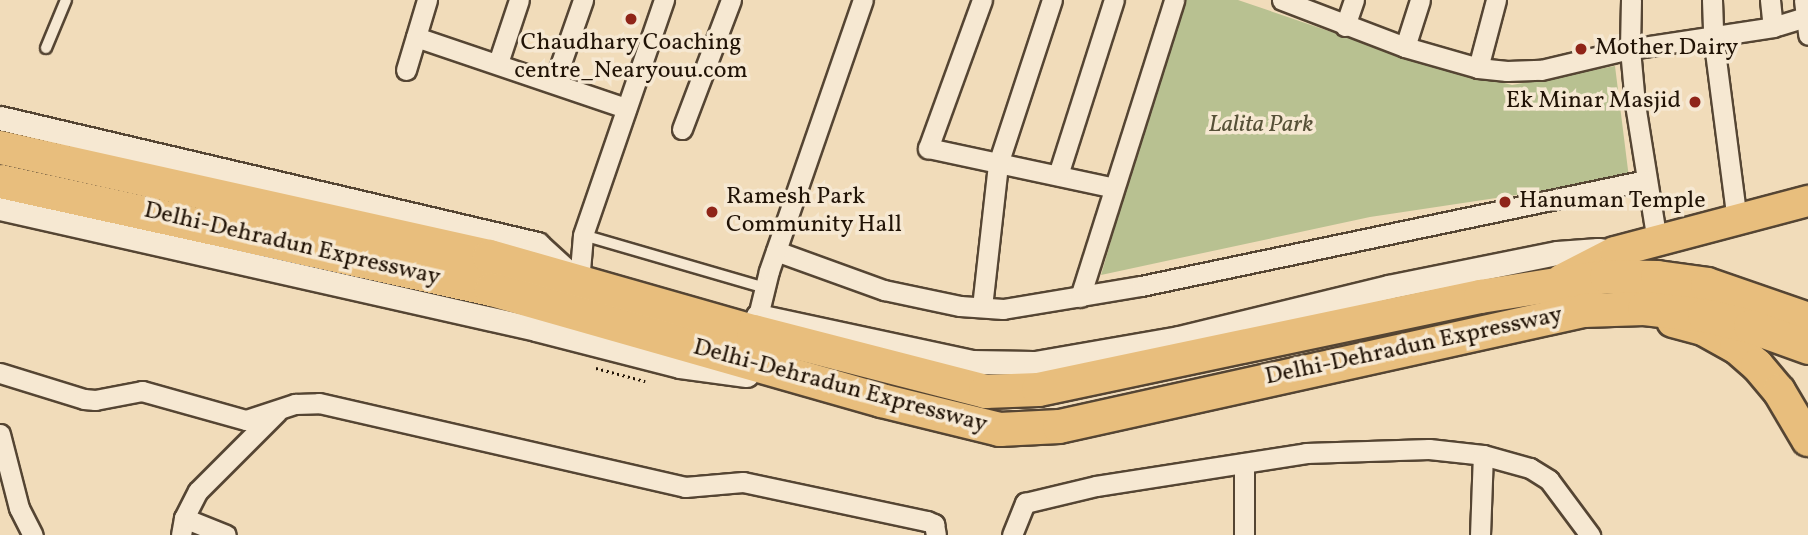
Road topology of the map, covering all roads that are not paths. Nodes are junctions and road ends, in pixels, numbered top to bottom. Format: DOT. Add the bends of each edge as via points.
graph roads {
  1 [pos="66,0"];
  2 [pos="427,0"];
  3 [pos="519,0"];
  4 [pos="583,0"];
  5 [pos="664,0"];
  6 [pos="731,0"];
  7 [pos="863,0"];
  8 [pos="982,0"];
  9 [pos="1052,0"];
  10 [pos="1114,0"];
  11 [pos="1174,0"];
  12 [pos="1353,0"];
  13 [pos="1420,0"];
  14 [pos="1496,0"];
  15 [pos="1631,0"];
  16 [pos="1712,0"];
  17 [pos="1770,0"];
  18 [pos="1285,1"];
  19 [pos="1806,17"];
  20 [pos="1345,26"];
  21 [pos="1773,27"];
  22 [pos="1713,36"];
  23 [pos="416,37"];
  24 [pos="1405,47"];
  25 [pos="46,48"];
  26 [pos="1630,49"];
  27 [pos="498,63"];
  28 [pos="1478,68"];
  29 [pos="406,70"];
  30 [pos="554,83"];
  31 [pos="626,108"];
  32 [pos="0,118"];
  33 [pos="682,129"];
  34 [pos="0,147"];
  35 [pos="998,164"];
  36 [pos="1058,175"];
  37 [pos="0,180"];
  38 [pos="1646,180"];
  39 [pos="1114,188"];
  40 [pos="1808,201"];
  41 [pos="0,208"];
  42 [pos="1737,220"];
  43 [pos="583,235"];
  44 [pos="1657,242"];
  45 [pos="776,251"];
  46 [pos="1615,252"];
  47 [pos="579,282"];
  48 [pos="1556,282"];
  49 [pos="765,288"];
  50 [pos="1080,296"];
  51 [pos="982,307"];
  52 [pos="1583,310"];
  53 [pos="1808,319"];
  54 [pos="755,323"];
  55 [pos="1808,347"];
  56 [pos="0,373"];
  57 [pos="829,385"];
  58 [pos="279,410"];
  59 [pos="0,434"];
  60 [pos="1808,440"];
  61 [pos="1483,456"];
  62 [pos="1244,463"];
  63 [pos="182,526"];
  64 [pos="33,535"];
  65 [pos="226,535"];
  66 [pos="936,535"];
  67 [pos="1012,535"];
  68 [pos="1244,535"];
  69 [pos="1480,535"];
  70 [pos="1590,535"];
  1 -- 25 [label="lane"];
  2 -- 23 [label="street"];
  3 -- 27 [label="street"];
  4 -- 30 [label="street"];
  5 -- 31 [label="street"];
  6 -- 33 [label="street"];
  7 -- 45 [label="street"];
  8 -- 35 [label="street" via="928,148"];
  9 -- 35 [label="street"];
  10 -- 36 [label="street"];
  11 -- 39 [label="street"];
  12 -- 20 [label="street"];
  13 -- 24 [label="street"];
  14 -- 28 [label="street"];
  15 -- 26 [label="street"];
  16 -- 22 [label="street"];
  17 -- 21 [label="street"];
  18 -- 20 [label="street"];
  19 -- 21 [label="street"];
  20 -- 24 [label="street"];
  21 -- 22 [label="street"];
  22 -- 26 [label="street"];
  22 -- 42 [label="street"];
  23 -- 27 [label="street"];
  23 -- 29 [label="street"];
  24 -- 28 [label="street"];
  26 -- 28 [label="street" via="1541,70"];
  26 -- 38 [label="street"];
  27 -- 30 [label="street"];
  30 -- 31 [label="street"];
  31 -- 43 [label="street"];
  32 -- 47 [label="street" via="537,244"];
  34 -- 47 [label="highway, Delhi-Dehradun Expressway" via="489,256"];
  35 -- 36 [label="street"];
  35 -- 51 [label="street"];
  36 -- 39 [label="street"];
  37 -- 57 [label="highway, Delhi-Dehradun Expressway" via="491,289"];
  38 -- 44 [label="street"];
  38 -- 50 [label="street"];
  39 -- 50 [label="street"];
  40 -- 42 [label="main road"];
  41 -- 57 [label="street" via="680,366"];
  42 -- 44 [label="main road"];
  43 -- 47 [label="street"];
  43 -- 49 [label="lane"];
  44 -- 46 [label="main road"];
  45 -- 49 [label="street"];
  45 -- 51 [label="street" via="884,290"];
  46 -- 48 [label="main road"];
  46 -- 54 [label="street" via="1557,253 1388,287 1179,338 1035,363 972,362"];
  47 -- 54 [label="highway, Delhi-Dehradun Expressway"];
  48 -- 53 [label="highway, Delhi-Dehradun Expressway" via="1606,276 1682,280 1732,291"];
  48 -- 54 [label="highway, Delhi-Dehradun Expressway" via="1022,391 966,388"];
  49 -- 54 [label="street"];
  50 -- 51 [label="street" via="1003,309"];
  52 -- 55 [label="highway, Delhi-Dehradun Expressway" via="1644,308 1704,315"];
  52 -- 57 [label="highway, Delhi-Dehradun Expressway" via="1039,429 978,425"];
  52 -- 60 [label="highway" via="1678,322 1736,347 1779,391"];
  56 -- 58 [label="street" via="89,400 142,391 246,420"];
  58 -- 63 [label="street" via="198,491"];
  58 -- 66 [label="street" via="319,403 685,487 756,484 927,521 934,524"];
  59 -- 64 [label="street" via="19,508"];
  61 -- 62 [label="street" via="1429,449 1306,453"];
  61 -- 69 [label="street"];
  61 -- 70 [label="street" via="1542,475"];
  62 -- 67 [label="street" via="1105,484 1028,502"];
  62 -- 68 [label="street"];
  63 -- 65 [label="street"];
}
